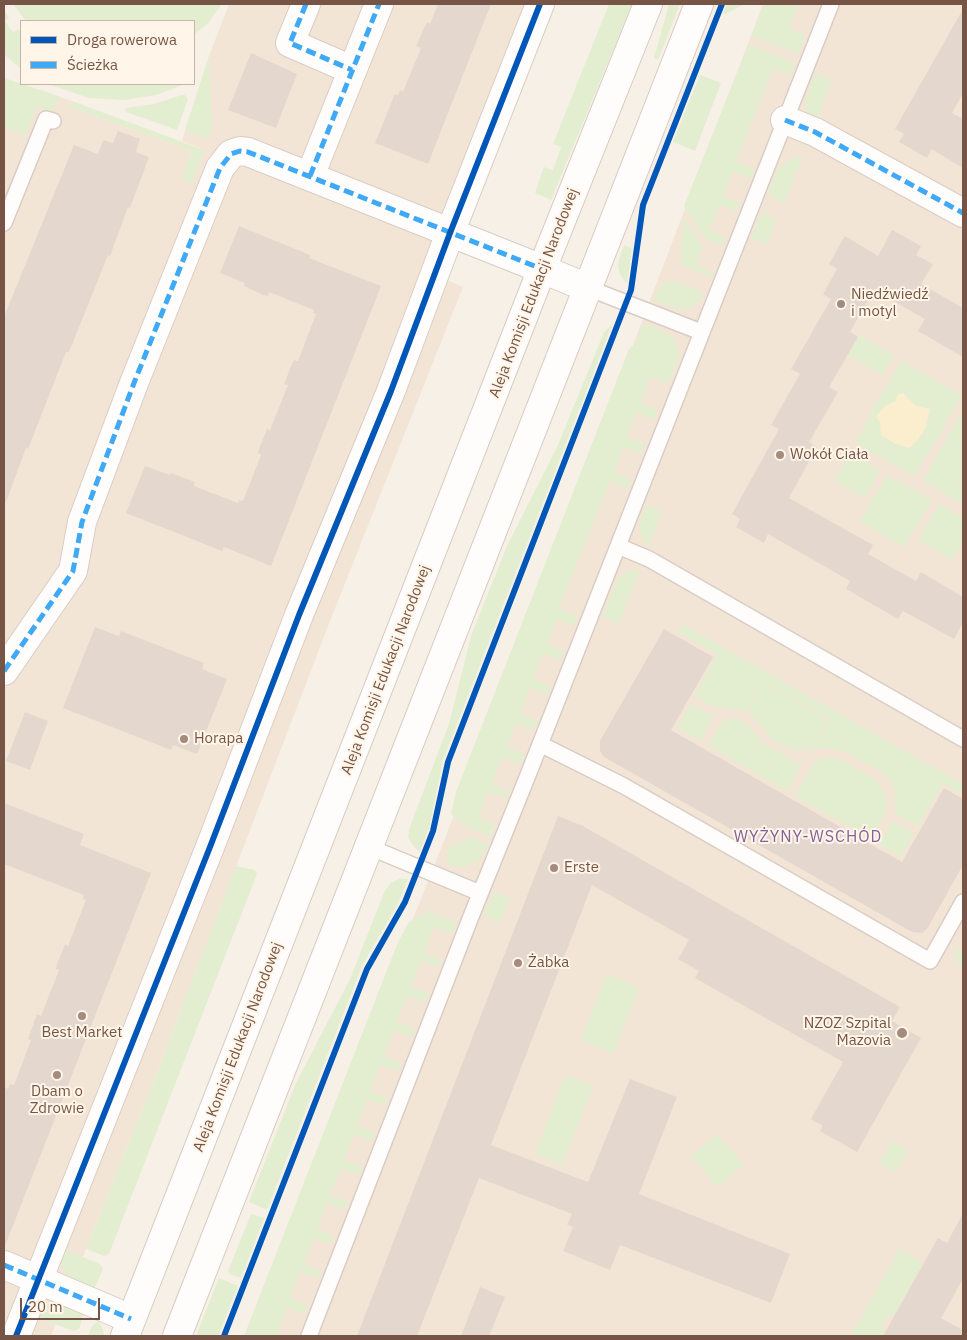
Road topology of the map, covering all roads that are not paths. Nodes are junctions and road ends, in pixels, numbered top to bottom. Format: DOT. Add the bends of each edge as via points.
graph roads {
  1 [pos="306,4"];
  2 [pos="379,4"];
  3 [pos="540,4"];
  4 [pos="648,4"];
  5 [pos="699,4"];
  6 [pos="831,4"];
  7 [pos="352,70"];
  8 [pos="785,120"];
  9 [pos="53,121"];
  10 [pos="310,176"];
  11 [pos="9,200"];
  12 [pos="963,213"];
  13 [pos="4,223"];
  14 [pos="450,233"];
  15 [pos="542,268"];
  16 [pos="588,288"];
  17 [pos="701,332"];
  18 [pos="618,546"];
  19 [pos="4,671"];
  20 [pos="963,739"];
  21 [pos="540,744"];
  22 [pos="369,847"];
  23 [pos="480,893"];
  24 [pos="963,902"];
  25 [pos="4,1265"];
  26 [pos="39,1279"];
  27 [pos="128,1328"];
  28 [pos="16,1336"];
  29 [pos="177,1336"];
  30 [pos="309,1336"];
  1 -- 7 [label="street" via="290,42"];
  2 -- 7 [label="street"];
  3 -- 14 [label="street"];
  4 -- 15 [label="street, Aleja Komisji Edukacji Narodowej"];
  5 -- 16 [label="street"];
  6 -- 8 [label="lane"];
  7 -- 10 [label="street"];
  8 -- 12 [label="street" via="815,132"];
  8 -- 17 [label="lane"];
  9 -- 11 [label="lane" via="46,119"];
  10 -- 14 [label="street"];
  10 -- 19 [label="street" via="240,151 230,154 220,168 82,522 73,571"];
  11 -- 13 [label="lane"];
  14 -- 15 [label="street"];
  14 -- 26 [label="street" via="391,390 299,615"];
  15 -- 16 [label="street"];
  15 -- 27 [label="street, Aleja Komisji Edukacji Narodowej"];
  16 -- 17 [label="lane"];
  16 -- 22 [label="street"];
  17 -- 18 [label="lane"];
  18 -- 20 [label="lane" via="649,559"];
  18 -- 21 [label="lane"];
  21 -- 23 [label="lane"];
  21 -- 24 [label="lane" via="624,786 930,961"];
  22 -- 23 [label="lane"];
  22 -- 29 [label="street"];
  23 -- 30 [label="lane"];
  25 -- 26 [label="street"];
  26 -- 27 [label="street"];
  26 -- 28 [label="street"];
}
